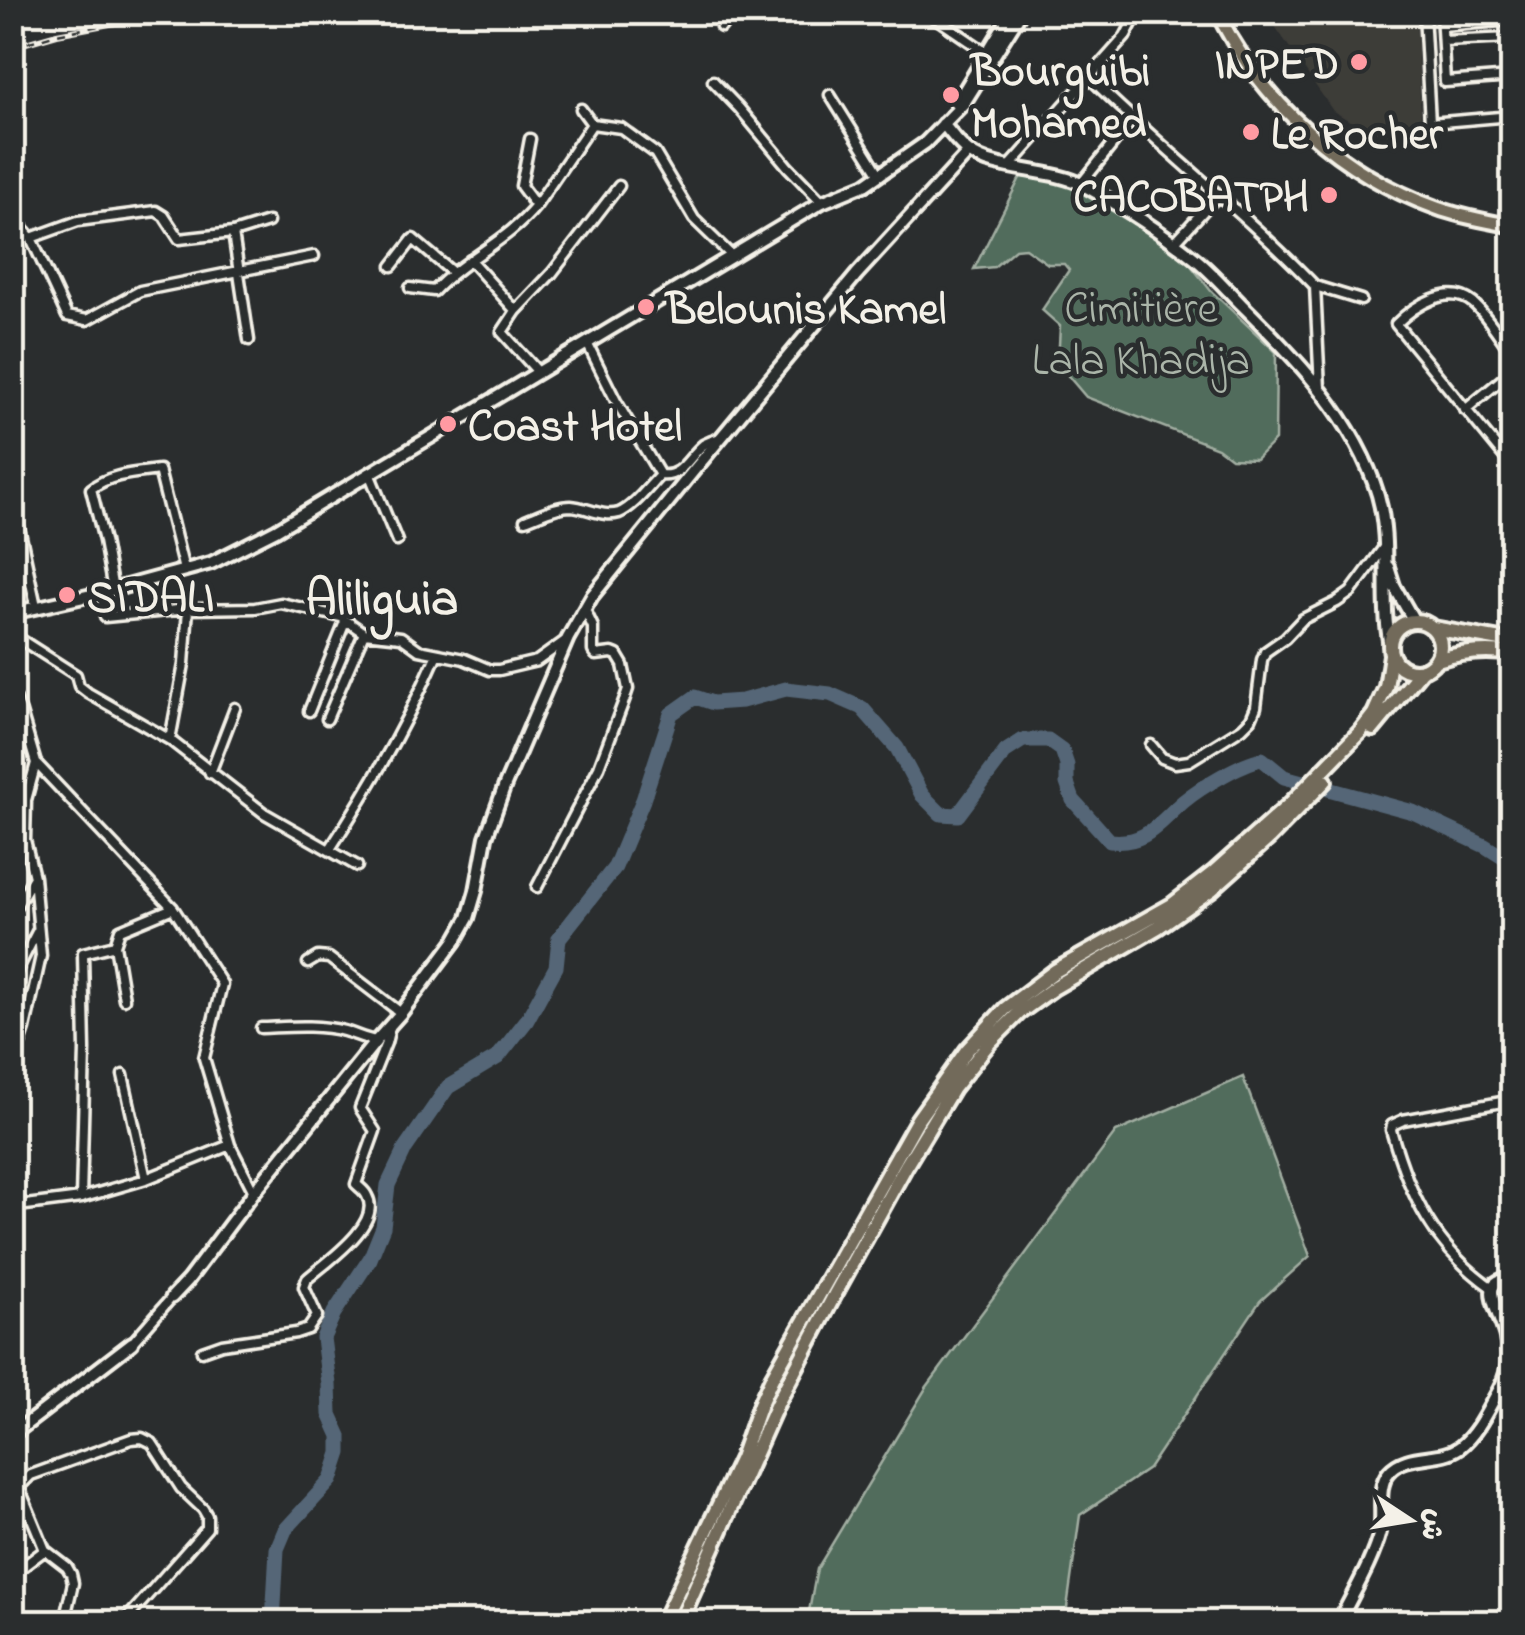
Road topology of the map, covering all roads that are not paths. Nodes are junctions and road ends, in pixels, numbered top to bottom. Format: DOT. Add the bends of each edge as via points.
graph roads {
  1 [pos="732,12"];
  2 [pos="927,12"];
  3 [pos="955,12"];
  4 [pos="1012,12"];
  5 [pos="1020,12"];
  6 [pos="1138,12"];
  7 [pos="1217,12"];
  8 [pos="1424,12"];
  9 [pos="1442,12"];
  10 [pos="1512,20"];
  11 [pos="947,25"];
  12 [pos="1442,26"];
  13 [pos="720,28"];
  14 [pos="1512,38"];
  15 [pos="1443,41"];
  16 [pos="986,53"];
  17 [pos="1512,77"];
  18 [pos="1090,78"];
  19 [pos="713,81"];
  20 [pos="830,96"];
  21 [pos="581,109"];
  22 [pos="952,114"];
  23 [pos="1512,116"];
  24 [pos="1132,120"];
  25 [pos="592,124"];
  26 [pos="943,124"];
  27 [pos="530,139"];
  28 [pos="969,152"];
  29 [pos="1010,166"];
  30 [pos="880,176"];
  31 [pos="1081,184"];
  32 [pos="619,186"];
  33 [pos="1218,195"];
  34 [pos="822,202"];
  35 [pos="536,206"];
  36 [pos="12,215"];
  37 [pos="268,222"];
  38 [pos="1512,226"];
  39 [pos="233,233"];
  40 [pos="30,238"];
  41 [pos="1174,243"];
  42 [pos="314,256"];
  43 [pos="732,256"];
  44 [pos="470,260"];
  45 [pos="392,266"];
  46 [pos="238,272"];
  47 [pos="452,272"];
  48 [pos="1316,286"];
  49 [pos="410,288"];
  50 [pos="1361,300"];
  51 [pos="516,311"];
  52 [pos="249,340"];
  53 [pos="587,343"];
  54 [pos="1512,353"];
  55 [pos="1512,371"];
  56 [pos="538,372"];
  57 [pos="1320,389"];
  58 [pos="1465,410"];
  59 [pos="722,437"];
  60 [pos="1512,466"];
  61 [pos="369,473"];
  62 [pos="660,475"];
  63 [pos="12,495"];
  64 [pos="525,520"];
  65 [pos="396,541"];
  66 [pos="1385,546"];
  67 [pos="1386,561"];
  68 [pos="184,570"];
  69 [pos="107,591"];
  70 [pos="36,606"];
  71 [pos="188,610"];
  72 [pos="584,610"];
  73 [pos="12,613"];
  74 [pos="1414,620"];
  75 [pos="345,622"];
  76 [pos="1434,628"];
  77 [pos="364,633"];
  78 [pos="12,634"];
  79 [pos="568,638"];
  80 [pos="1512,642"];
  81 [pos="1390,650"];
  82 [pos="436,654"];
  83 [pos="1512,654"];
  84 [pos="1437,660"];
  85 [pos="1421,672"];
  86 [pos="12,691"];
  87 [pos="235,708"];
  88 [pos="309,711"];
  89 [pos="327,719"];
  90 [pos="170,740"];
  91 [pos="1151,744"];
  92 [pos="36,764"];
  93 [pos="210,773"];
  94 [pos="1322,778"];
  95 [pos="1303,797"];
  96 [pos="330,849"];
  97 [pos="357,866"];
  98 [pos="34,877"];
  99 [pos="537,887"];
  100 [pos="172,908"];
  101 [pos="12,913"];
  102 [pos="40,927"];
  103 [pos="115,945"];
  104 [pos="308,963"];
  105 [pos="12,980"];
  106 [pos="124,999"];
  107 [pos="401,1013"];
  108 [pos="390,1027"];
  109 [pos="261,1028"];
  110 [pos="376,1041"];
  111 [pos="12,1068"];
  112 [pos="123,1074"];
  113 [pos="1507,1101"];
  114 [pos="230,1145"];
  115 [pos="146,1179"];
  116 [pos="254,1192"];
  117 [pos="13,1197"];
  118 [pos="81,1198"];
  119 [pos="1512,1276"];
  120 [pos="1492,1288"];
  121 [pos="172,1297"];
  122 [pos="132,1344"];
  123 [pos="202,1351"];
  124 [pos="12,1434"];
  125 [pos="16,1488"];
  126 [pos="45,1550"];
  127 [pos="12,1576"];
  128 [pos="64,1622"];
  129 [pos="124,1622"];
  130 [pos="663,1622"];
  131 [pos="680,1622"];
  132 [pos="1338,1622"];
  1 -- 13 [label="street"];
  2 -- 11 [label="street"];
  3 -- 11 [label="street"];
  4 -- 16 [label="street"];
  5 -- 22 [label="street"];
  6 -- 18 [label="street"];
  7 -- 38 [label="main road" via="1258,79 1317,141 1402,194"];
  8 -- 23 [label="street" via="1430,123"];
  9 -- 12 [label="street"];
  10 -- 12 [label="street"];
  11 -- 16 [label="street"];
  12 -- 15 [label="street"];
  14 -- 15 [label="street"];
  15 -- 17 [label="street" via="1445,82"];
  16 -- 22 [label="street"];
  18 -- 24 [label="street"];
  18 -- 29 [label="street"];
  19 -- 34 [label="street"];
  20 -- 30 [label="street"];
  21 -- 25 [label="street"];
  22 -- 26 [label="street"];
  24 -- 31 [label="street"];
  24 -- 33 [label="street"];
  25 -- 35 [label="street"];
  25 -- 43 [label="street" via="621,128 655,154 694,219"];
  26 -- 28 [label="street"];
  26 -- 30 [label="street"];
  27 -- 35 [label="street" via="522,186"];
  28 -- 29 [label="street"];
  28 -- 59 [label="street"];
  29 -- 31 [label="street"];
  30 -- 34 [label="street"];
  31 -- 41 [label="street"];
  32 -- 51 [label="street"];
  33 -- 41 [label="street"];
  33 -- 48 [label="street"];
  34 -- 43 [label="street"];
  35 -- 44 [label="street"];
  36 -- 40 [label="street"];
  37 -- 39 [label="street"];
  39 -- 40 [label="street" via="178,239 156,211 78,221"];
  39 -- 46 [label="street"];
  40 -- 46 [label="street" via="67,316 87,320 140,291"];
  41 -- 57 [label="street"];
  42 -- 46 [label="street"];
  43 -- 53 [label="street"];
  44 -- 47 [label="street"];
  44 -- 51 [label="street"];
  45 -- 47 [label="street" via="413,240"];
  46 -- 52 [label="street"];
  47 -- 49 [label="street" via="434,290"];
  48 -- 50 [label="street"];
  48 -- 57 [label="street"];
  51 -- 56 [label="street" via="502,332"];
  53 -- 56 [label="street"];
  53 -- 62 [label="street"];
  54 -- 58 [label="street" via="1472,302 1454,296 1427,300 1396,324"];
  55 -- 58 [label="street"];
  56 -- 61 [label="street"];
  57 -- 66 [label="street" via="1368,469"];
  58 -- 60 [label="street"];
  59 -- 62 [label="street" via="702,446 676,474"];
  59 -- 72 [label="street"];
  61 -- 65 [label="street"];
  61 -- 68 [label="street" via="276,530"];
  62 -- 64 [label="street" via="618,513 570,506"];
  63 -- 70 [label="street"];
  66 -- 67 [label="street"];
  66 -- 91 [label="street" via="1351,592 1302,619 1265,652 1247,724 1182,763 1162,758"];
  67 -- 74 [label="street"];
  67 -- 81 [label="street"];
  68 -- 69 [label="street"];
  68 -- 69 [label="street" via="158,470 119,475 91,488"];
  69 -- 70 [label="street"];
  69 -- 71 [label="street" via="105,617"];
  70 -- 73 [label="street"];
  71 -- 75 [label="street" via="280,603"];
  71 -- 90 [label="street"];
  72 -- 79 [label="street"];
  72 -- 99 [label="street" via="593,627 593,650 618,655 628,689 600,767"];
  74 -- 76 [label="highway"];
  74 -- 81 [label="highway" via="1400,626"];
  75 -- 77 [label="street"];
  75 -- 88 [label="street"];
  76 -- 80 [label="highway"];
  76 -- 84 [label="highway" via="1441,644"];
  77 -- 82 [label="street" via="401,637"];
  77 -- 89 [label="street"];
  78 -- 90 [label="street" via="76,675 78,686"];
  79 -- 82 [label="street" via="536,661 499,670"];
  79 -- 107 [label="street" via="486,837 468,918"];
  81 -- 85 [label="highway" via="1400,667"];
  81 -- 94 [label="highway" via="1374,714"];
  82 -- 96 [label="street" via="375,780"];
  83 -- 84 [label="highway" via="1480,651"];
  84 -- 85 [label="highway"];
  85 -- 94 [label="highway"];
  86 -- 92 [label="street"];
  87 -- 93 [label="street"];
  90 -- 93 [label="street"];
  92 -- 98 [label="street" via="25,840"];
  92 -- 100 [label="street"];
  93 -- 96 [label="street" via="264,814"];
  94 -- 95 [label="highway"];
  95 -- 130 [label="highway" via="1191,891 1055,971 966,1050 918,1119 772,1378"];
  95 -- 131 [label="highway" via="1212,889 1019,1013 953,1088 786,1388"];
  96 -- 97 [label="street"];
  98 -- 101 [label="street"];
  98 -- 102 [label="street"];
  100 -- 103 [label="street" via="120,930"];
  100 -- 114 [label="street" via="222,984 204,1058"];
  102 -- 105 [label="street"];
  102 -- 111 [label="street" via="41,956"];
  103 -- 106 [label="street"];
  103 -- 118 [label="street" via="83,953"];
  104 -- 107 [label="street" via="329,958"];
  107 -- 108 [label="street"];
  108 -- 110 [label="street"];
  108 -- 123 [label="street" via="360,1108 375,1131 356,1184 370,1212 352,1240 307,1278 304,1288 317,1316 296,1333"];
  109 -- 110 [label="street" via="304,1025"];
  110 -- 116 [label="street"];
  112 -- 115 [label="street"];
  113 -- 120 [label="street" via="1403,1120 1391,1130 1432,1231"];
  114 -- 115 [label="street"];
  114 -- 116 [label="street"];
  115 -- 118 [label="street"];
  116 -- 121 [label="street"];
  117 -- 118 [label="street" via="26,1205"];
  119 -- 120 [label="street"];
  120 -- 132 [label="street" via="1508,1353 1502,1384 1458,1448 1406,1461 1387,1474 1374,1549"];
  121 -- 122 [label="street"];
  122 -- 124 [label="street"];
  125 -- 126 [label="street"];
  125 -- 129 [label="street" via="31,1475 131,1439 152,1443 180,1488 203,1509 207,1528"];
  126 -- 127 [label="street"];
  126 -- 128 [label="street" via="71,1574"];
}
